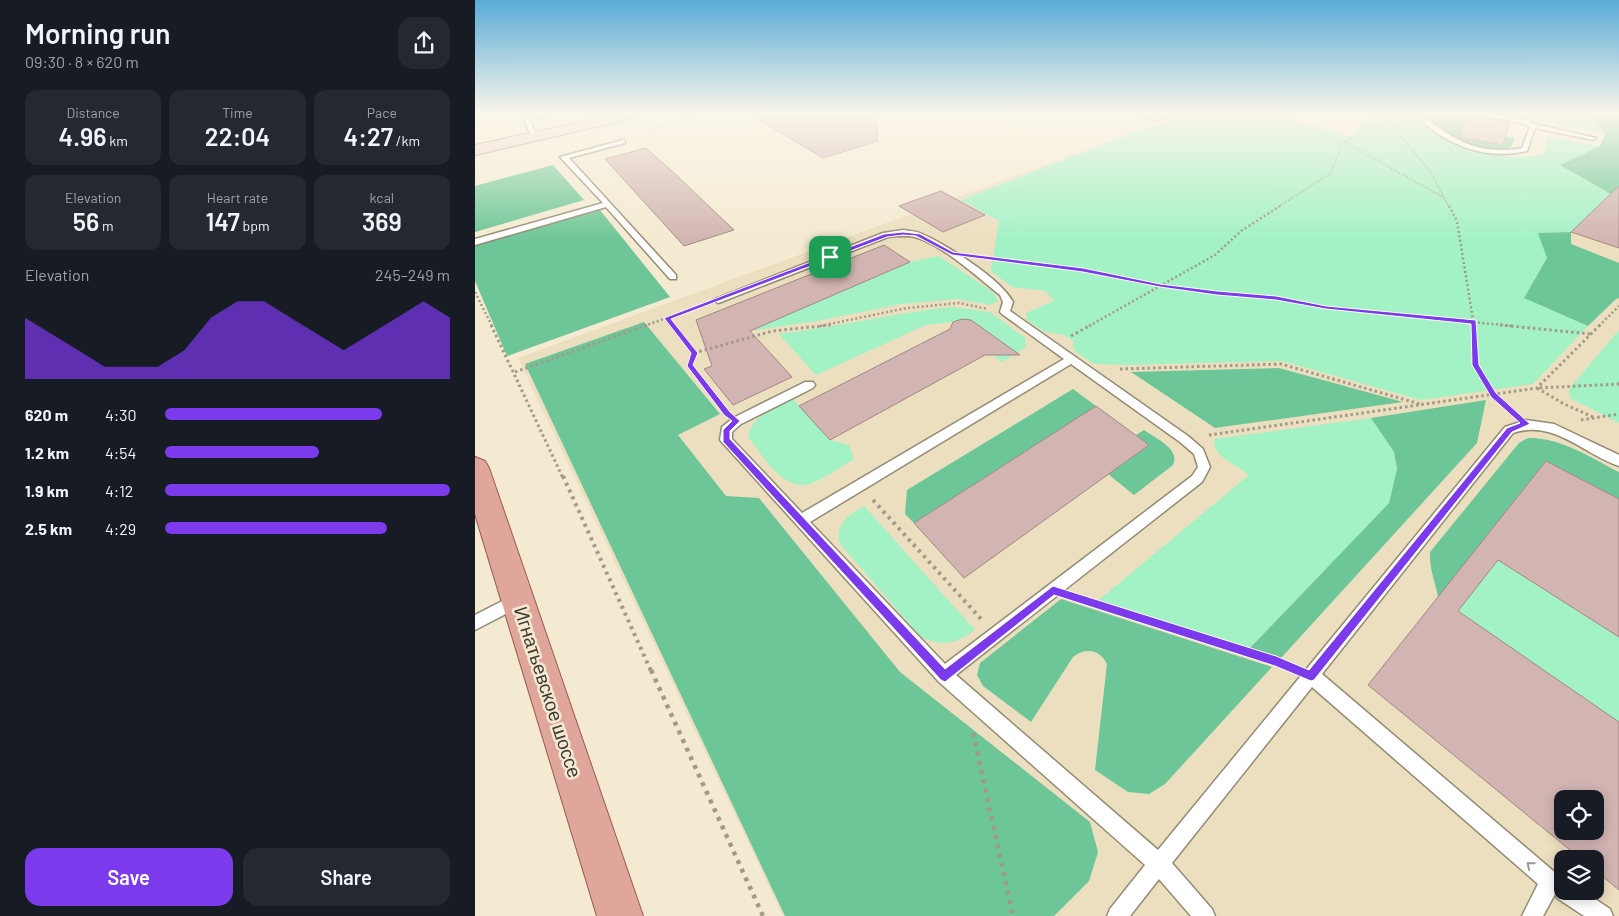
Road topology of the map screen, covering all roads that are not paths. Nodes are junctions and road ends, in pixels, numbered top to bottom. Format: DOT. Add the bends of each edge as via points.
graph roads {
  1 [pos="569,156"];
  2 [pos="608,204"];
  3 [pos="475,242"];
  4 [pos="673,277"];
  5 [pos="718,300"];
  6 [pos="1071,359"];
  7 [pos="809,386"];
  8 [pos="1619,461"];
  9 [pos="475,468"];
  10 [pos="800,521"];
  11 [pos="518,600"];
  12 [pos="475,623"];
  13 [pos="945,676"];
  14 [pos="1311,676"];
  15 [pos="1159,864"];
  16 [pos="1554,884"];
  17 [pos="1554,893"];
  18 [pos="1578,900"];
  19 [pos="620,916"];
  20 [pos="1117,916"];
  21 [pos="1205,916"];
  22 [pos="1532,916"];
  23 [pos="1603,916"];
  1 -- 2 [label="lane" via="564,157"];
  2 -- 3 [label="lane"];
  2 -- 4 [label="lane"];
  5 -- 6 [label="lane" via="886,235 918,235 952,254 1004,294 1008,302 1005,312"];
  6 -- 10 [label="lane"];
  6 -- 13 [label="lane" via="1184,439 1199,452 1205,467 1197,480"];
  7 -- 10 [label="lane" via="737,421 727,430 726,440"];
  8 -- 14 [label="lane" via="1554,428 1526,424 1509,430"];
  9 -- 11 [label="main road, Игнатьевское шоссе"];
  10 -- 13 [label="lane"];
  11 -- 12 [label="lane"];
  11 -- 19 [label="main road, Игнатьевское шоссе"];
  13 -- 15 [label="lane"];
  14 -- 15 [label="lane"];
  16 -- 14 [label="lane, one-way"];
  15 -- 20 [label="lane"];
  15 -- 21 [label="lane"];
  17 -- 22 [label="lane"];
  18 -- 23 [label="lane"];
}
